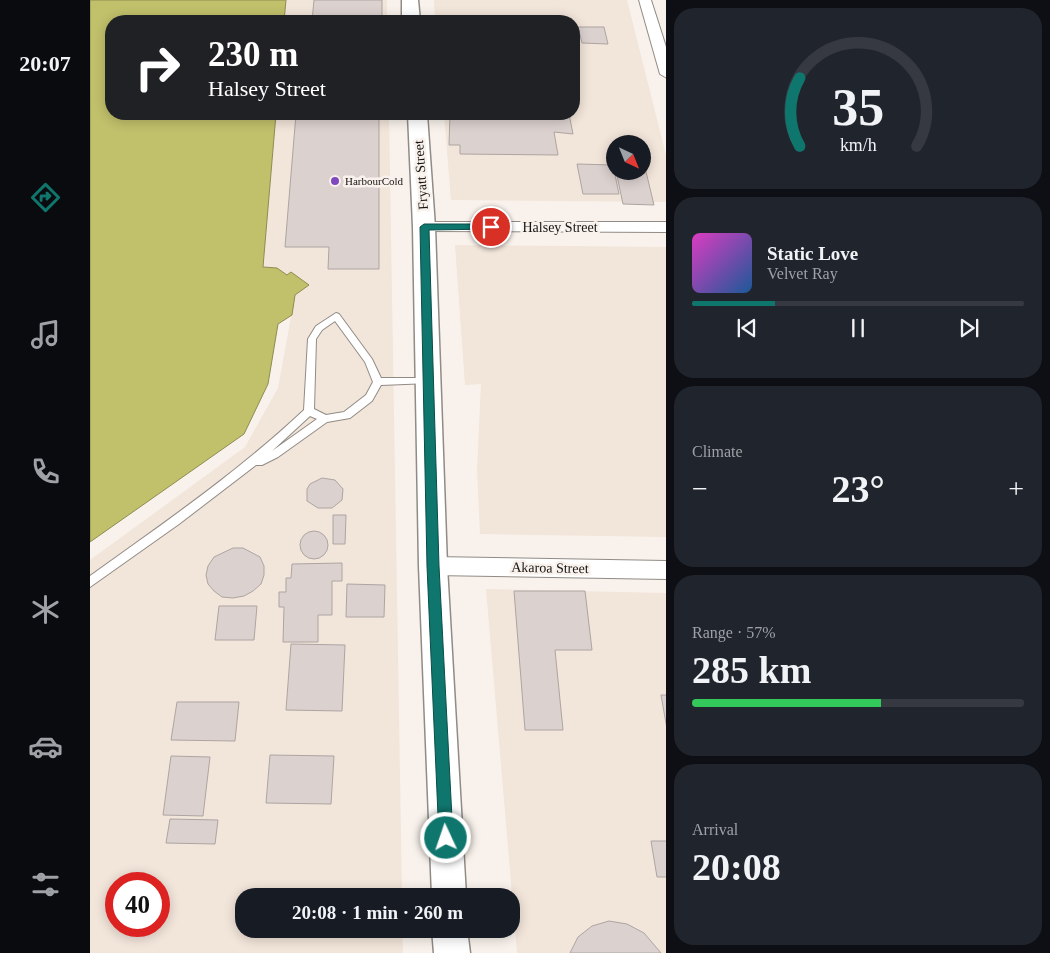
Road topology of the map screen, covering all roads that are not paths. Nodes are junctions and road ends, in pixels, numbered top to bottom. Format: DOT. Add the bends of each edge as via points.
graph roads {
  1 [pos="410,0"];
  2 [pos="645,0"];
  3 [pos="411,15"];
  4 [pos="666,74"];
  5 [pos="417,120"];
  6 [pos="424,227"];
  7 [pos="666,227"];
  8 [pos="428,381"];
  9 [pos="378,382"];
  10 [pos="309,411"];
  11 [pos="325,419"];
  12 [pos="246,467"];
  13 [pos="433,566"];
  14 [pos="666,570"];
  15 [pos="90,582"];
  16 [pos="449,888"];
  17 [pos="451,938"];
  18 [pos="452,953"];
  1 -- 3 [label="street"];
  2 -- 4 [label="street"];
  5 -- 6 [label="street, Fryatt Street"];
  6 -- 7 [label="street, Halsey Street"];
  6 -- 8 [label="street, Fryatt Street"];
  8 -- 9 [label="lane"];
  8 -- 13 [label="street, Fryatt Street"];
  9 -- 10 [label="lane" via="369,361 336,316 319,328 312,339"];
  9 -- 11 [label="lane" via="369,398 347,415"];
  10 -- 11 [label="lane"];
  10 -- 12 [label="lane"];
  11 -- 12 [label="lane" via="275,454"];
  12 -- 15 [label="lane"];
  13 -- 14 [label="street, Akaroa Street"];
  13 -- 16 [label="street, Fryatt Street"];
  17 -- 18 [label="street"];
}
